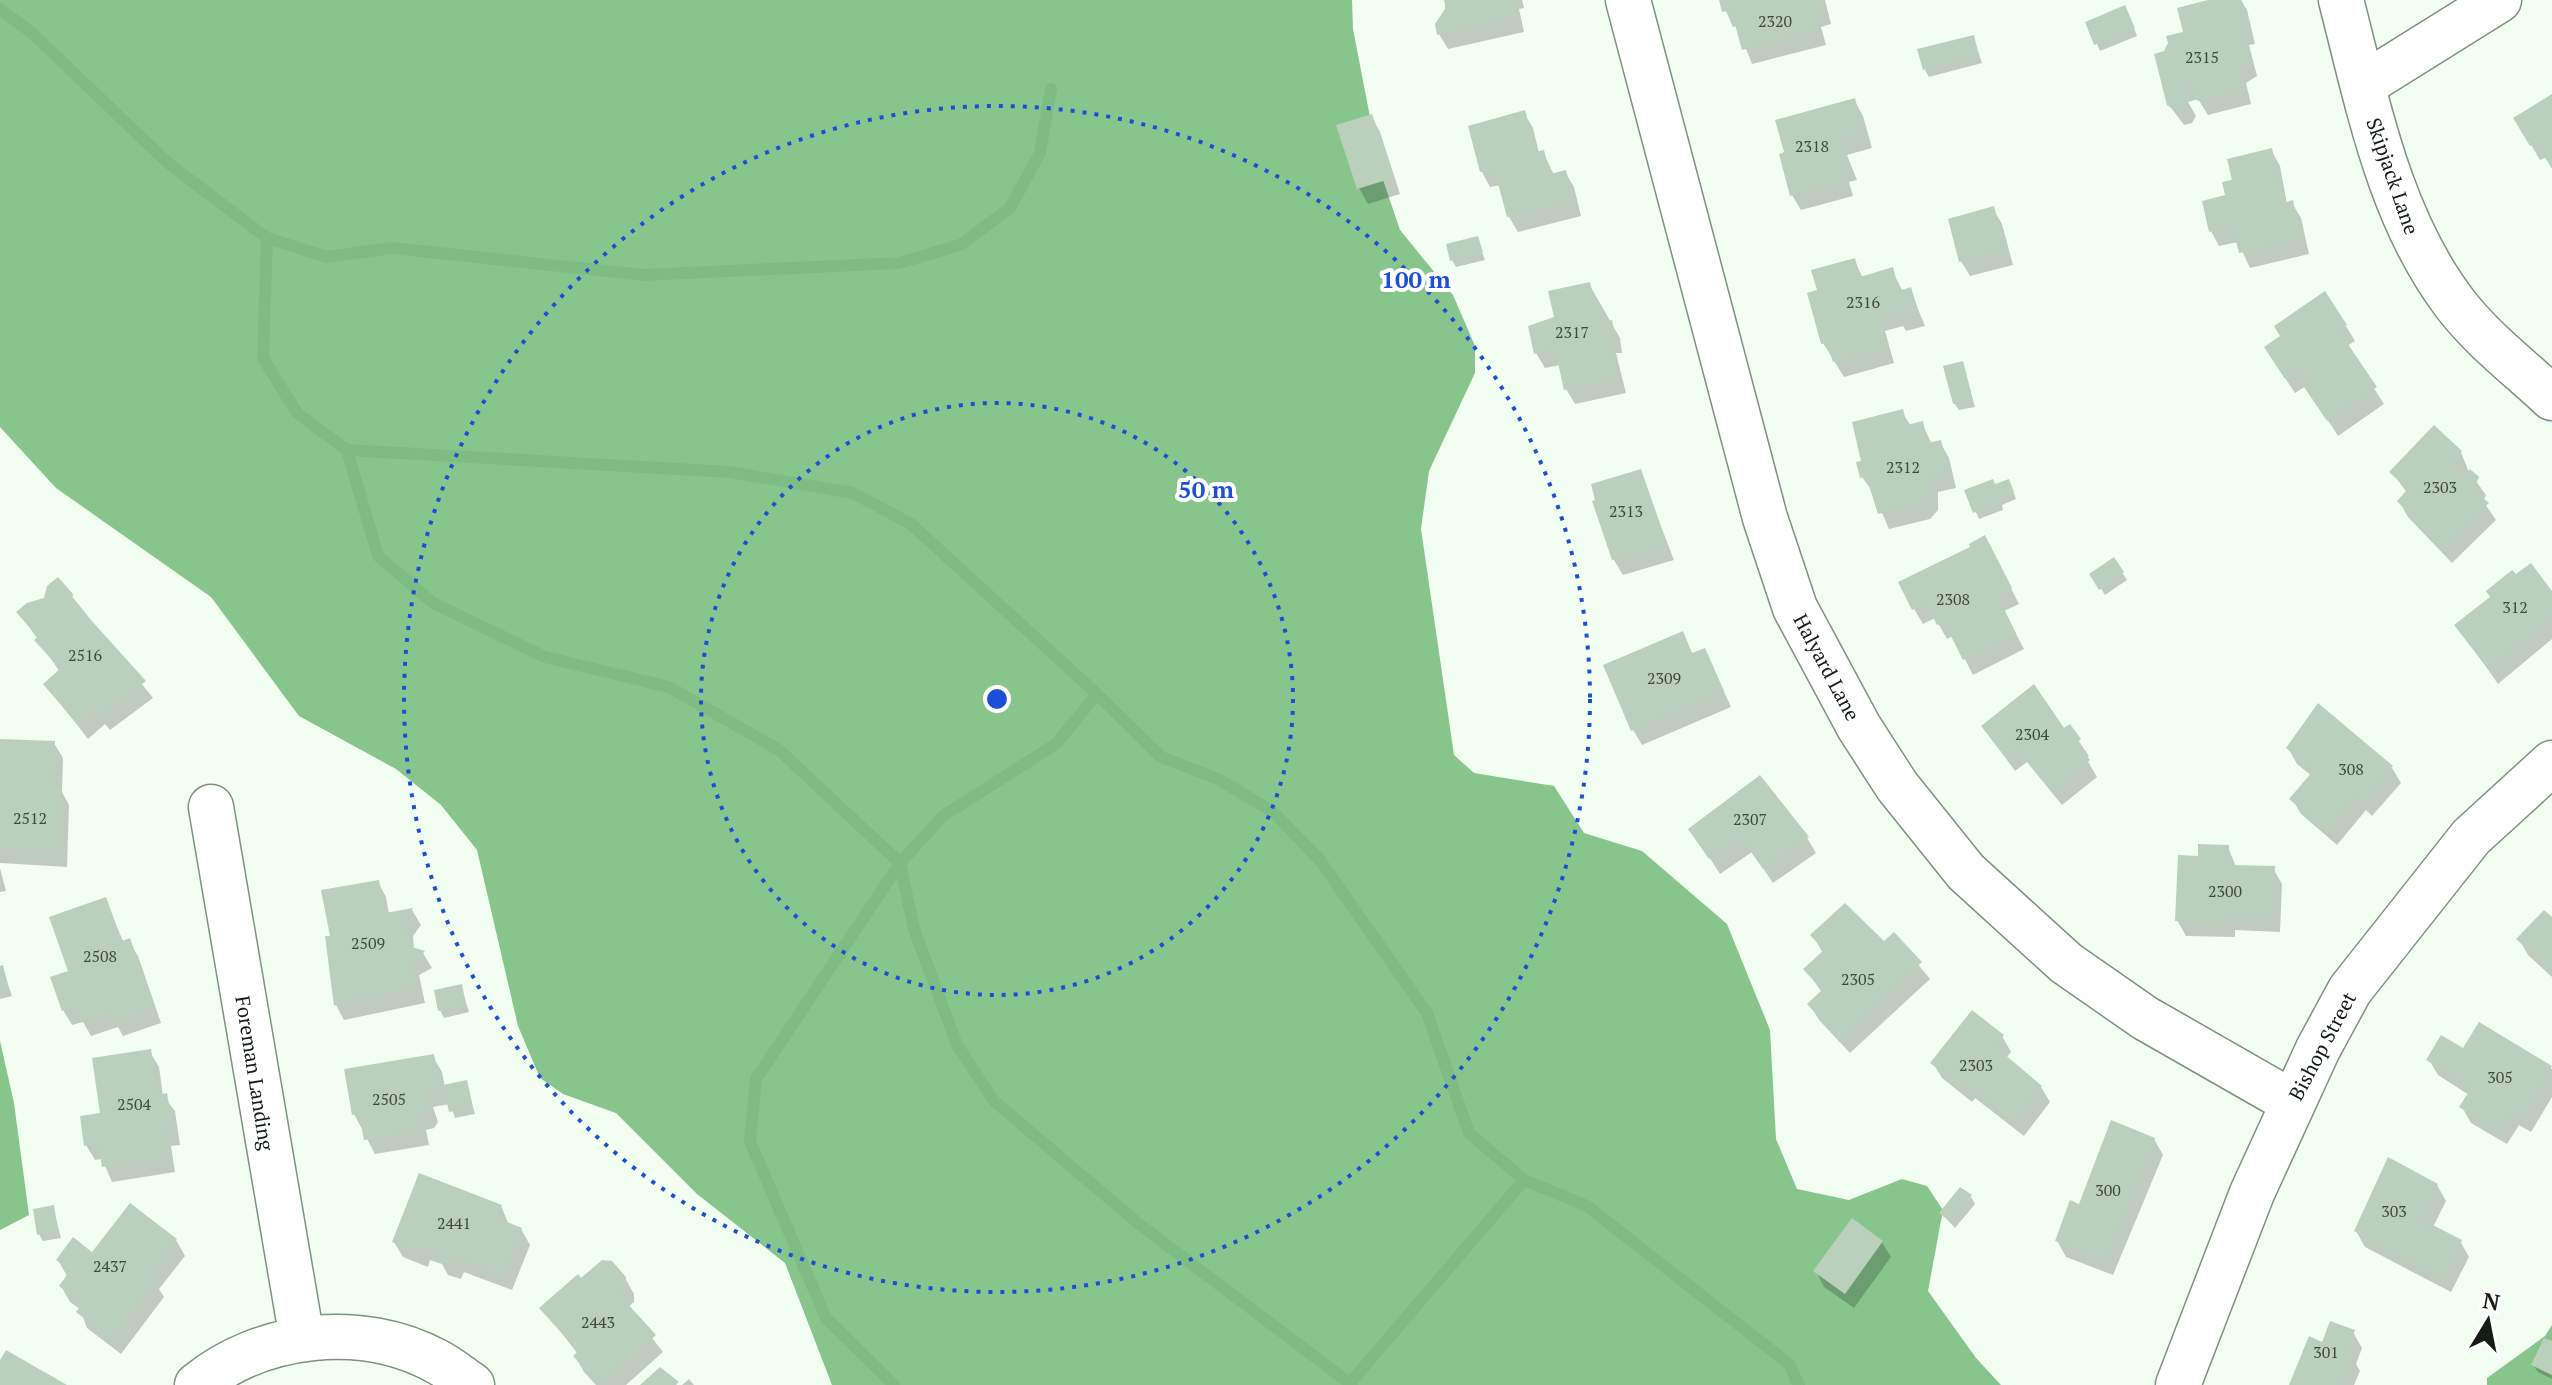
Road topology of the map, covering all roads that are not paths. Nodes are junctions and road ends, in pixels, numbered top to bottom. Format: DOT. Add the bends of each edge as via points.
graph roads {
  1 [pos="1628,0"];
  2 [pos="2341,0"];
  3 [pos="2499,0"];
  4 [pos="2363,85"];
  5 [pos="2552,398"];
  6 [pos="2552,763"];
  7 [pos="211,807"];
  8 [pos="2292,1102"];
  9 [pos="302,1339"];
  10 [pos="197,1385"];
  11 [pos="472,1385"];
  12 [pos="2178,1385"];
  1 -- 8 [label="street, Halyard Lane" via="1765,518 1795,608 1859,727 1897,786 1966,872 2066,963 2145,1018"];
  2 -- 4 [label="street, Skipjack Lane"];
  3 -- 4 [label="street"];
  4 -- 5 [label="street, Skipjack Lane" via="2405,219 2423,257 2457,306"];
  6 -- 8 [label="street, Bishop Street" via="2471,837 2381,946 2350,990"];
  7 -- 9 [label="street, Foreman Landing"];
  8 -- 12 [label="street, Bishop Street"];
  9 -- 10 [label="street" via="268,1347"];
  9 -- 11 [label="street" via="349,1336 403,1348 436,1361"];
}
